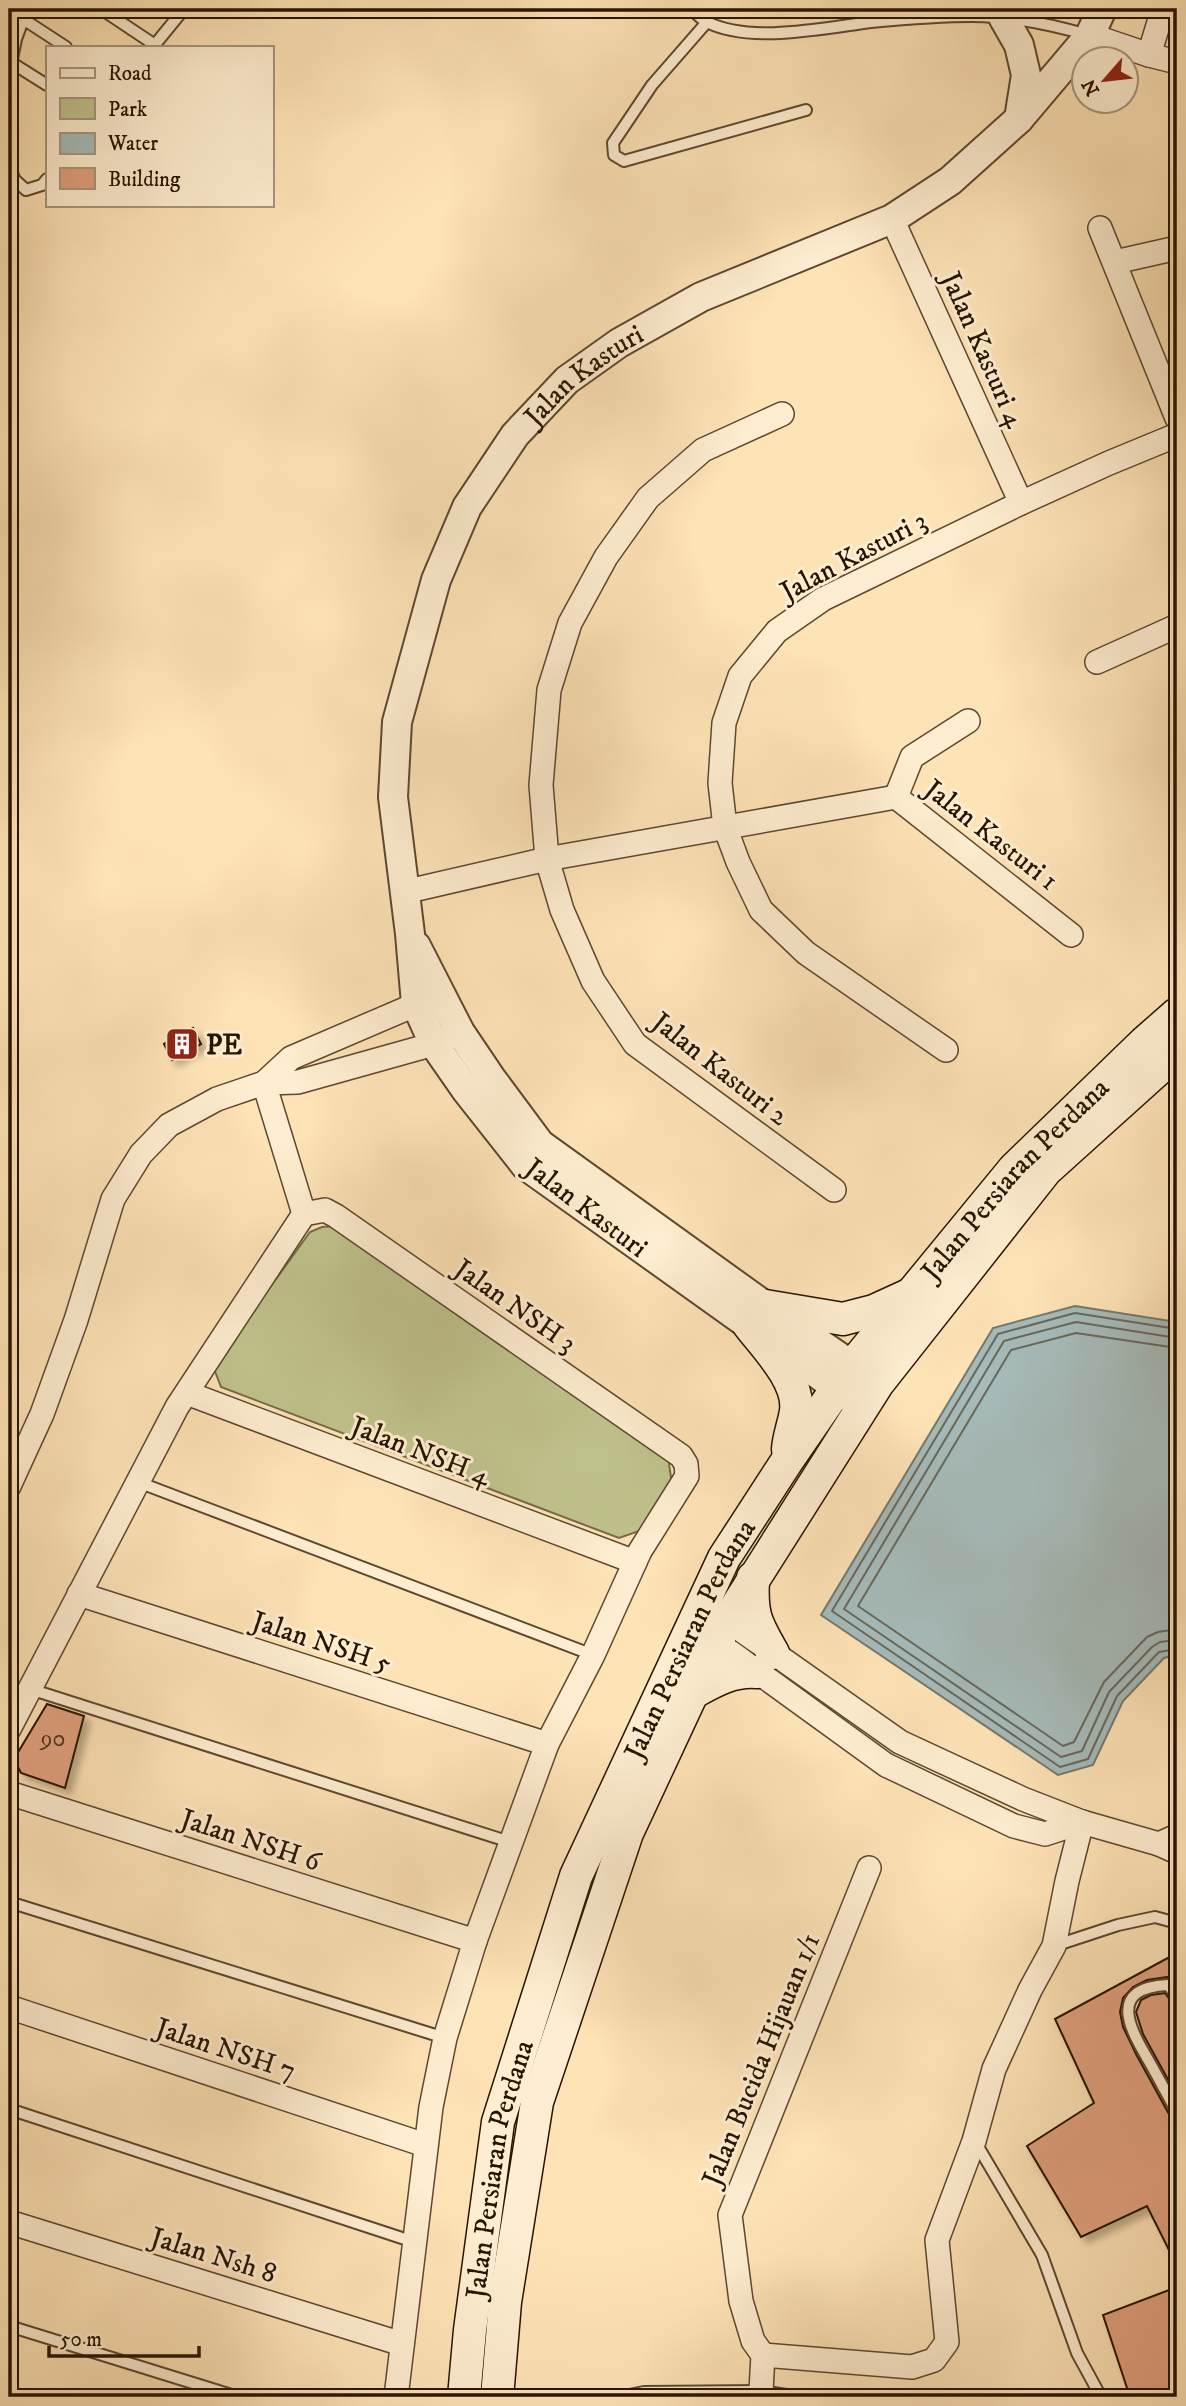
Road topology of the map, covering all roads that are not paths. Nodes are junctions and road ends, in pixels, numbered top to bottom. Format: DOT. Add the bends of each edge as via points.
graph roads {
  1 [pos="101,9"];
  2 [pos="184,9"];
  3 [pos="691,9"];
  4 [pos="1102,9"];
  5 [pos="1163,9"];
  6 [pos="25,14"];
  7 [pos="1003,17"];
  8 [pos="707,22"];
  9 [pos="1090,35"];
  10 [pos="65,46"];
  11 [pos="154,46"];
  12 [pos="1149,55"];
  13 [pos="1177,62"];
  14 [pos="10,68"];
  15 [pos="46,85"];
  16 [pos="806,110"];
  17 [pos="1019,119"];
  18 [pos="9,167"];
  19 [pos="46,180"];
  20 [pos="892,219"];
  21 [pos="1100,229"];
  22 [pos="1177,248"];
  23 [pos="1115,262"];
  24 [pos="782,414"];
  25 [pos="1177,418"];
  26 [pos="1177,435"];
  27 [pos="1021,503"];
  28 [pos="1177,626"];
  29 [pos="1097,662"];
  30 [pos="968,721"];
  31 [pos="896,797"];
  32 [pos="725,827"];
  33 [pos="547,859"];
  34 [pos="404,892"];
  35 [pos="1071,934"];
  36 [pos="428,999"];
  37 [pos="1177,1014"];
  38 [pos="460,1032"];
  39 [pos="434,1044"];
  40 [pos="946,1050"];
  41 [pos="1177,1052"];
  42 [pos="264,1083"];
  43 [pos="834,1190"];
  44 [pos="304,1214"];
  45 [pos="914,1293"];
  46 [pos="757,1315"];
  47 [pos="857,1386"];
  48 [pos="187,1392"];
  49 [pos="787,1461"];
  50 [pos="138,1482"];
  51 [pos="9,1486"];
  52 [pos="635,1562"];
  53 [pos="753,1578"];
  54 [pos="79,1594"];
  55 [pos="710,1623"];
  56 [pos="593,1655"];
  57 [pos="765,1662"];
  58 [pos="30,1689"];
  59 [pos="692,1693"];
  60 [pos="9,1730"];
  61 [pos="547,1744"];
  62 [pos="9,1793"];
  63 [pos="1082,1822"];
  64 [pos="510,1842"];
  65 [pos="1171,1844"];
  66 [pos="869,1868"];
  67 [pos="9,1902"];
  68 [pos="1177,1923"];
  69 [pos="475,1941"];
  70 [pos="1054,1946"];
  71 [pos="1177,1996"];
  72 [pos="9,2007"];
  73 [pos="445,2038"];
  74 [pos="9,2109"];
  75 [pos="1177,2112"];
  76 [pos="974,2141"];
  77 [pos="425,2145"];
  78 [pos="9,2222"];
  79 [pos="414,2242"];
  80 [pos="9,2326"];
  81 [pos="402,2344"];
  82 [pos="763,2355"];
  83 [pos="761,2391"];
  84 [pos="238,2397"];
  85 [pos="396,2397"];
  86 [pos="464,2397"];
  87 [pos="497,2397"];
  88 [pos="627,2397"];
  89 [pos="799,2397"];
  90 [pos="1101,2397"];
  1 -- 11 [label="lane"];
  2 -- 11 [label="lane"];
  3 -- 8 [label="lane"];
  4 -- 9 [label="street, Jalan Kasturi"];
  5 -- 12 [label="street"];
  6 -- 10 [label="lane"];
  6 -- 14 [label="lane"];
  7 -- 8 [label="lane" via="889,20 779,33 741,32"];
  7 -- 9 [label="lane"];
  7 -- 17 [label="street" via="1019,45 1026,75"];
  8 -- 16 [label="lane" via="652,85 613,143 614,155 624,161"];
  9 -- 12 [label="street"];
  9 -- 17 [label="street, Jalan Kasturi"];
  12 -- 13 [label="street"];
  14 -- 15 [label="lane"];
  17 -- 20 [label="street, Jalan Kasturi" via="950,181"];
  18 -- 19 [label="lane" via="26,190"];
  20 -- 27 [label="street, Jalan Kasturi 4"];
  20 -- 34 [label="street, Jalan Kasturi" via="701,297 619,343 567,380 516,435 467,508 436,580 397,722 393,797"];
  21 -- 23 [label="street"];
  22 -- 23 [label="street"];
  23 -- 25 [label="street"];
  24 -- 33 [label="street, Jalan Kasturi 2" via="703,450 648,498 606,557 570,623 549,690 541,785"];
  26 -- 27 [label="street, Jalan Kasturi 3"];
  27 -- 32 [label="street, Jalan Kasturi 3" via="823,599 777,631 740,676 724,723 720,783"];
  28 -- 29 [label="street"];
  30 -- 31 [label="street, Jalan Kasturi 1" via="912,757"];
  31 -- 32 [label="street"];
  31 -- 35 [label="street, Jalan Kasturi 1"];
  32 -- 33 [label="street"];
  32 -- 40 [label="street, Jalan Kasturi 3" via="761,910 806,953"];
  33 -- 34 [label="street"];
  33 -- 43 [label="street, Jalan Kasturi 2" via="562,911 593,981 635,1044"];
  34 -- 36 [label="street, Jalan Kasturi"];
  36 -- 38 [label="street, Jalan Kasturi"];
  36 -- 39 [label="street, Jalan Kasturi"];
  36 -- 42 [label="street" via="291,1058"];
  37 -- 45 [label="main road, Jalan Persiaran Perdana" via="1014,1169"];
  38 -- 39 [label="street"];
  38 -- 46 [label="street, Jalan Kasturi" via="540,1144"];
  39 -- 42 [label="street" via="298,1082"];
  39 -- 46 [label="street, Jalan Kasturi" via="525,1165"];
  41 -- 47 [label="main road, Jalan Persiaran Perdana" via="1046,1170"];
  42 -- 44 [label="street"];
  42 -- 51 [label="street" via="217,1099 169,1125 141,1154 113,1199 42,1414"];
  44 -- 48 [label="street"];
  44 -- 52 [label="street, Jalan NSH 3" via="325,1210 336,1216 681,1456 687,1476"];
  45 -- 46 [label="main road" via="843,1319"];
  45 -- 47 [label="main road, Jalan Persiaran Perdana"];
  46 -- 47 [label="street, Jalan Kasturi"];
  46 -- 49 [label="main road" via="790,1379 796,1409"];
  47 -- 49 [label="main road, Jalan Persiaran Perdana"];
  47 -- 53 [label="main road, Jalan Persiaran Perdana"];
  48 -- 50 [label="street"];
  48 -- 52 [label="street, Jalan NSH 4"];
  49 -- 55 [label="main road, Jalan Persiaran Perdana" via="724,1558"];
  50 -- 54 [label="street"];
  50 -- 56 [label="lane"];
  52 -- 56 [label="street"];
  53 -- 55 [label="main road, Jalan Persiaran Perdana"];
  53 -- 57 [label="main road" via="752,1608"];
  54 -- 58 [label="street"];
  54 -- 61 [label="street, Jalan NSH 5"];
  55 -- 57 [label="street"];
  55 -- 59 [label="main road, Jalan Persiaran Perdana"];
  55 -- 86 [label="main road, Jalan Persiaran Perdana" via="576,1876 498,2122"];
  56 -- 61 [label="street"];
  57 -- 59 [label="main road"];
  57 -- 63 [label="street" via="886,1765 1014,1826 1045,1834"];
  58 -- 60 [label="street"];
  58 -- 64 [label="lane"];
  59 -- 87 [label="main road, Jalan Persiaran Perdana" via="627,1833 537,2102 505,2302"];
  61 -- 64 [label="street"];
  62 -- 69 [label="street, Jalan NSH 6"];
  63 -- 65 [label="street"];
  63 -- 70 [label="street"];
  64 -- 69 [label="street"];
  66 -- 82 [label="street, Jalan Bucida Hijauan 1/1" via="730,2215 741,2301 753,2341"];
  67 -- 73 [label="lane"];
  68 -- 70 [label="lane" via="1156,1917"];
  69 -- 73 [label="street"];
  70 -- 76 [label="street" via="995,2069"];
  71 -- 75 [label="lane" via="1168,1985 1153,1986 1129,2003 1127,2016 1133,2036"];
  72 -- 77 [label="street, Jalan NSH 7"];
  73 -- 77 [label="street"];
  74 -- 79 [label="lane"];
  76 -- 82 [label="street" via="937,2241 947,2342 934,2360 912,2367"];
  76 -- 90 [label="lane" via="1042,2255 1077,2353"];
  77 -- 79 [label="street"];
  78 -- 81 [label="street, Jalan Nsh 8"];
  79 -- 81 [label="street"];
  80 -- 84 [label="lane"];
  81 -- 85 [label="street"];
  82 -- 83 [label="street, Jalan Bucida Hijauan 1/1"];
  83 -- 88 [label="lane" via="644,2392"];
  83 -- 89 [label="lane"];
}
